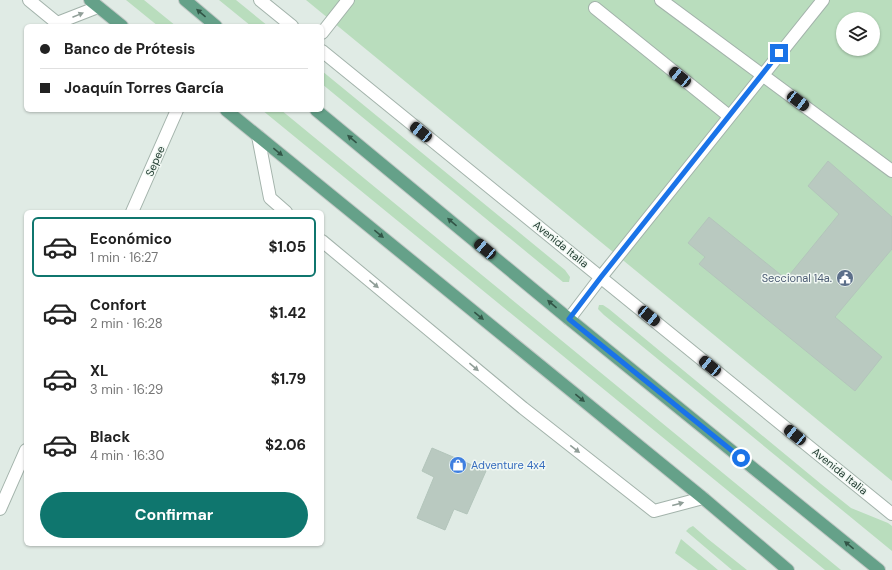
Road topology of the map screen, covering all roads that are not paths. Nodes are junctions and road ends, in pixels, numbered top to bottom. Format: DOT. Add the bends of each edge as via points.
graph roads {
  1 [pos="29,0"];
  2 [pos="185,0"];
  3 [pos="260,0"];
  4 [pos="348,0"];
  5 [pos="661,0"];
  6 [pos="823,0"];
  7 [pos="94,3"];
  8 [pos="594,8"];
  9 [pos="120,24"];
  10 [pos="214,24"];
  11 [pos="290,24"];
  12 [pos="324,30"];
  13 [pos="324,53"];
  14 [pos="762,75"];
  15 [pos="176,112"];
  16 [pos="228,112"];
  17 [pos="318,112"];
  18 [pos="729,116"];
  19 [pos="258,136"];
  20 [pos="892,171"];
  21 [pos="133,210"];
  22 [pos="284,210"];
  23 [pos="324,243"];
  24 [pos="601,277"];
  25 [pos="569,319"];
  26 [pos="24,454"];
  27 [pos="703,498"];
  28 [pos="0,508"];
  29 [pos="892,514"];
  30 [pos="788,570"];
  31 [pos="879,570"];
  1 -- 7 [label="street, one-way" via="57,23"];
  10 -- 2 [label="main road, one-way"];
  3 -- 11 [label="street"];
  4 -- 12 [label="street"];
  5 -- 14 [label="street"];
  6 -- 14 [label="street"];
  7 -- 9 [label="main road"];
  8 -- 18 [label="street"];
  13 -- 24 [label="street, Avenida Italia"];
  14 -- 18 [label="street"];
  14 -- 20 [label="street"];
  15 -- 21 [label="street, Sepee"];
  16 -- 19 [label="main road"];
  25 -- 17 [label="main road, one-way"];
  18 -- 24 [label="street"];
  19 -- 22 [label="street" via="270,198"];
  19 -- 27 [label="main road, one-way"];
  23 -- 27 [label="street, one-way" via="523,408 654,511"];
  24 -- 25 [label="street"];
  24 -- 29 [label="street, Avenida Italia"];
  31 -- 25 [label="main road, one-way"];
  26 -- 28 [label="street"];
  27 -- 30 [label="main road"];
}
